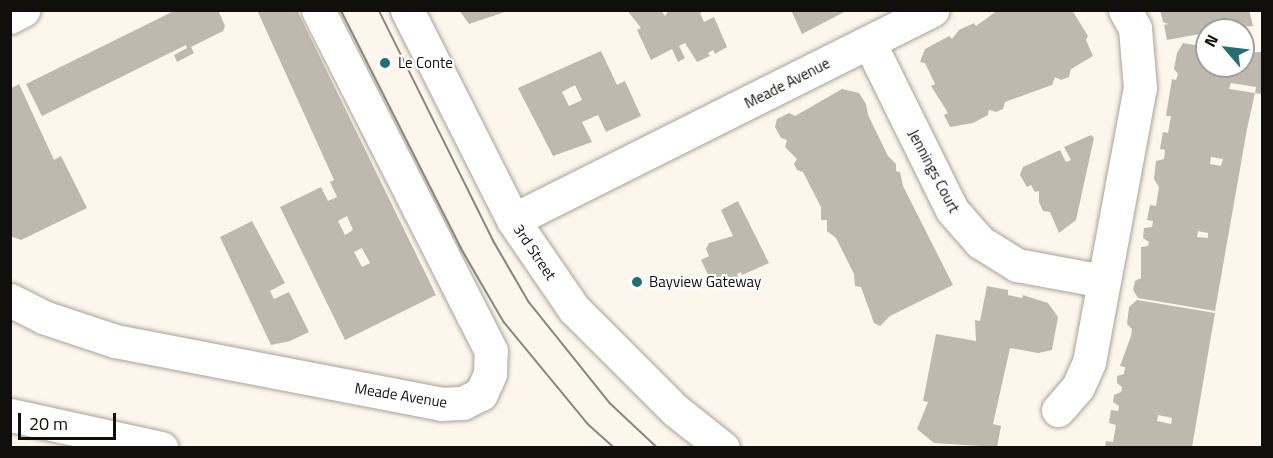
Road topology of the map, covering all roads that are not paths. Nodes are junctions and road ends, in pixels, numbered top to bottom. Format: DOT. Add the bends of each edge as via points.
graph roads {
  1 [pos="23,10"];
  2 [pos="318,10"];
  3 [pos="407,10"];
  4 [pos="1125,10"];
  5 [pos="922,13"];
  6 [pos="10,17"];
  7 [pos="869,42"];
  8 [pos="513,220"];
  9 [pos="1103,281"];
  10 [pos="11,300"];
  11 [pos="1058,410"];
  12 [pos="10,415"];
  13 [pos="92,447"];
  14 [pos="161,447"];
  15 [pos="723,447"];
  1 -- 6 [label="main road"];
  2 -- 10 [label="main road, Meade Avenue" via="491,351 490,374 481,394 463,403 441,404 115,341 43,317"];
  3 -- 8 [label="main road, 3rd Street"];
  4 -- 9 [label="main road" via="1135,28 1140,88"];
  5 -- 7 [label="main road, Meade Avenue"];
  7 -- 8 [label="main road, Meade Avenue"];
  7 -- 9 [label="main road, Jennings Court" via="952,210 980,242 1017,265"];
  8 -- 15 [label="main road, 3rd Street" via="574,309 675,410"];
  9 -- 11 [label="main road" via="1089,362 1078,387"];
  12 -- 13 [label="main road"];
  12 -- 14 [label="main road"];
}
